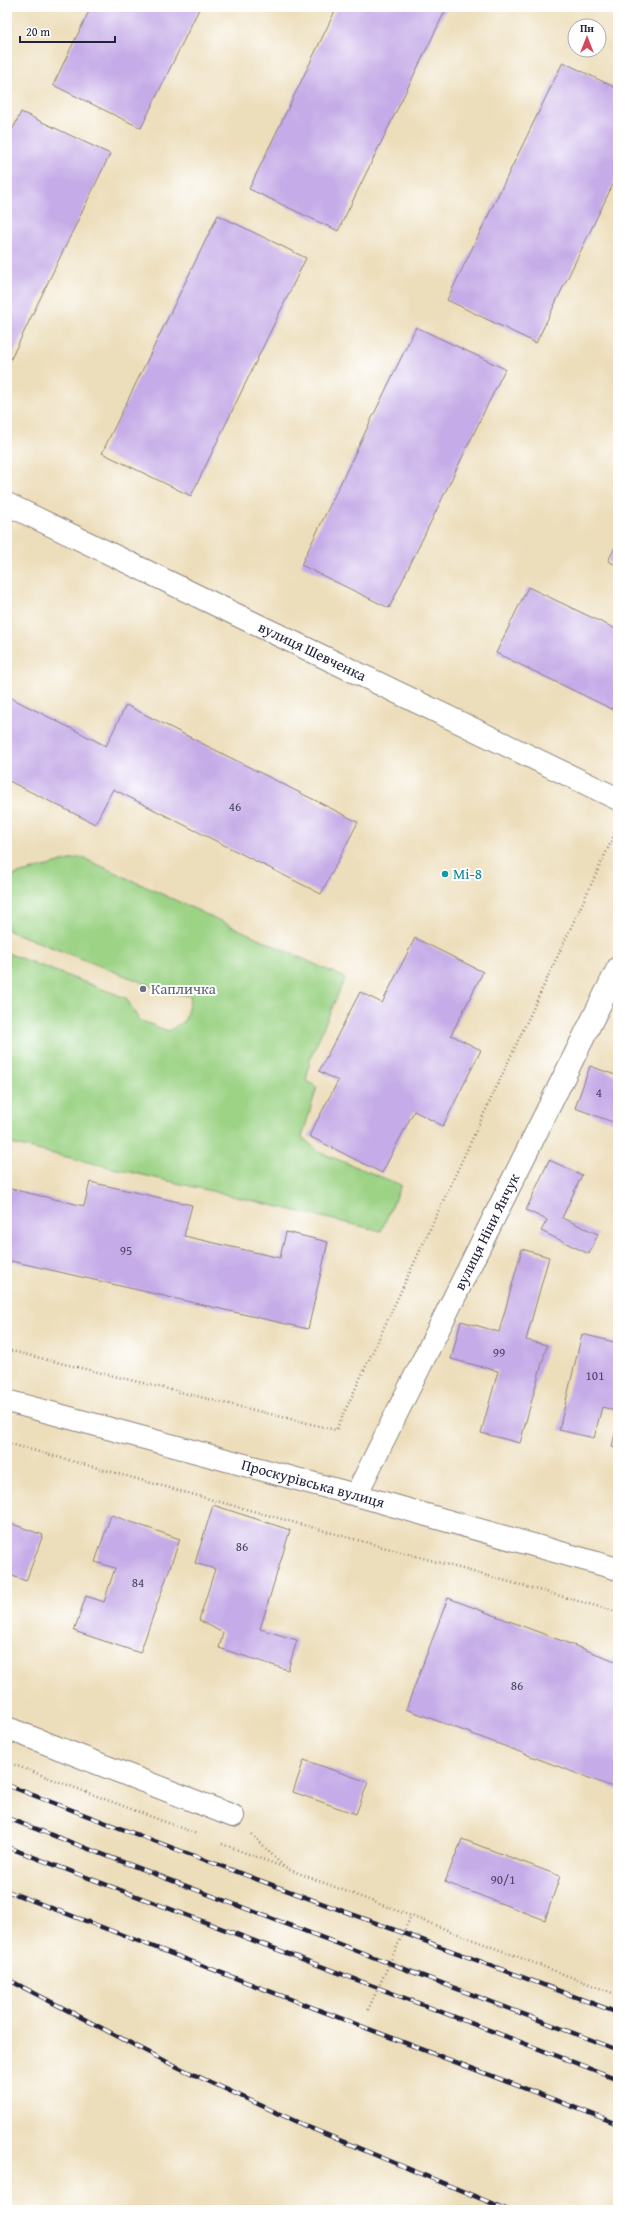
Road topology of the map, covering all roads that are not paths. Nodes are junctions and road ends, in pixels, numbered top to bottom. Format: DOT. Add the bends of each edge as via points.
graph roads {
  1 [pos="7,504"];
  2 [pos="613,796"];
  3 [pos="618,968"];
  4 [pos="7,1401"];
  5 [pos="356,1495"];
  6 [pos="618,1569"];
  7 [pos="7,1728"];
  8 [pos="233,1816"];
  1 -- 2 [label="street, вулиця Шевченка"];
  3 -- 5 [label="street, вулиця Ніни Янчук"];
  4 -- 5 [label="street, Проскурівська вулиця"];
  5 -- 6 [label="street, Проскурівська вулиця"];
  7 -- 8 [label="street"];
}
